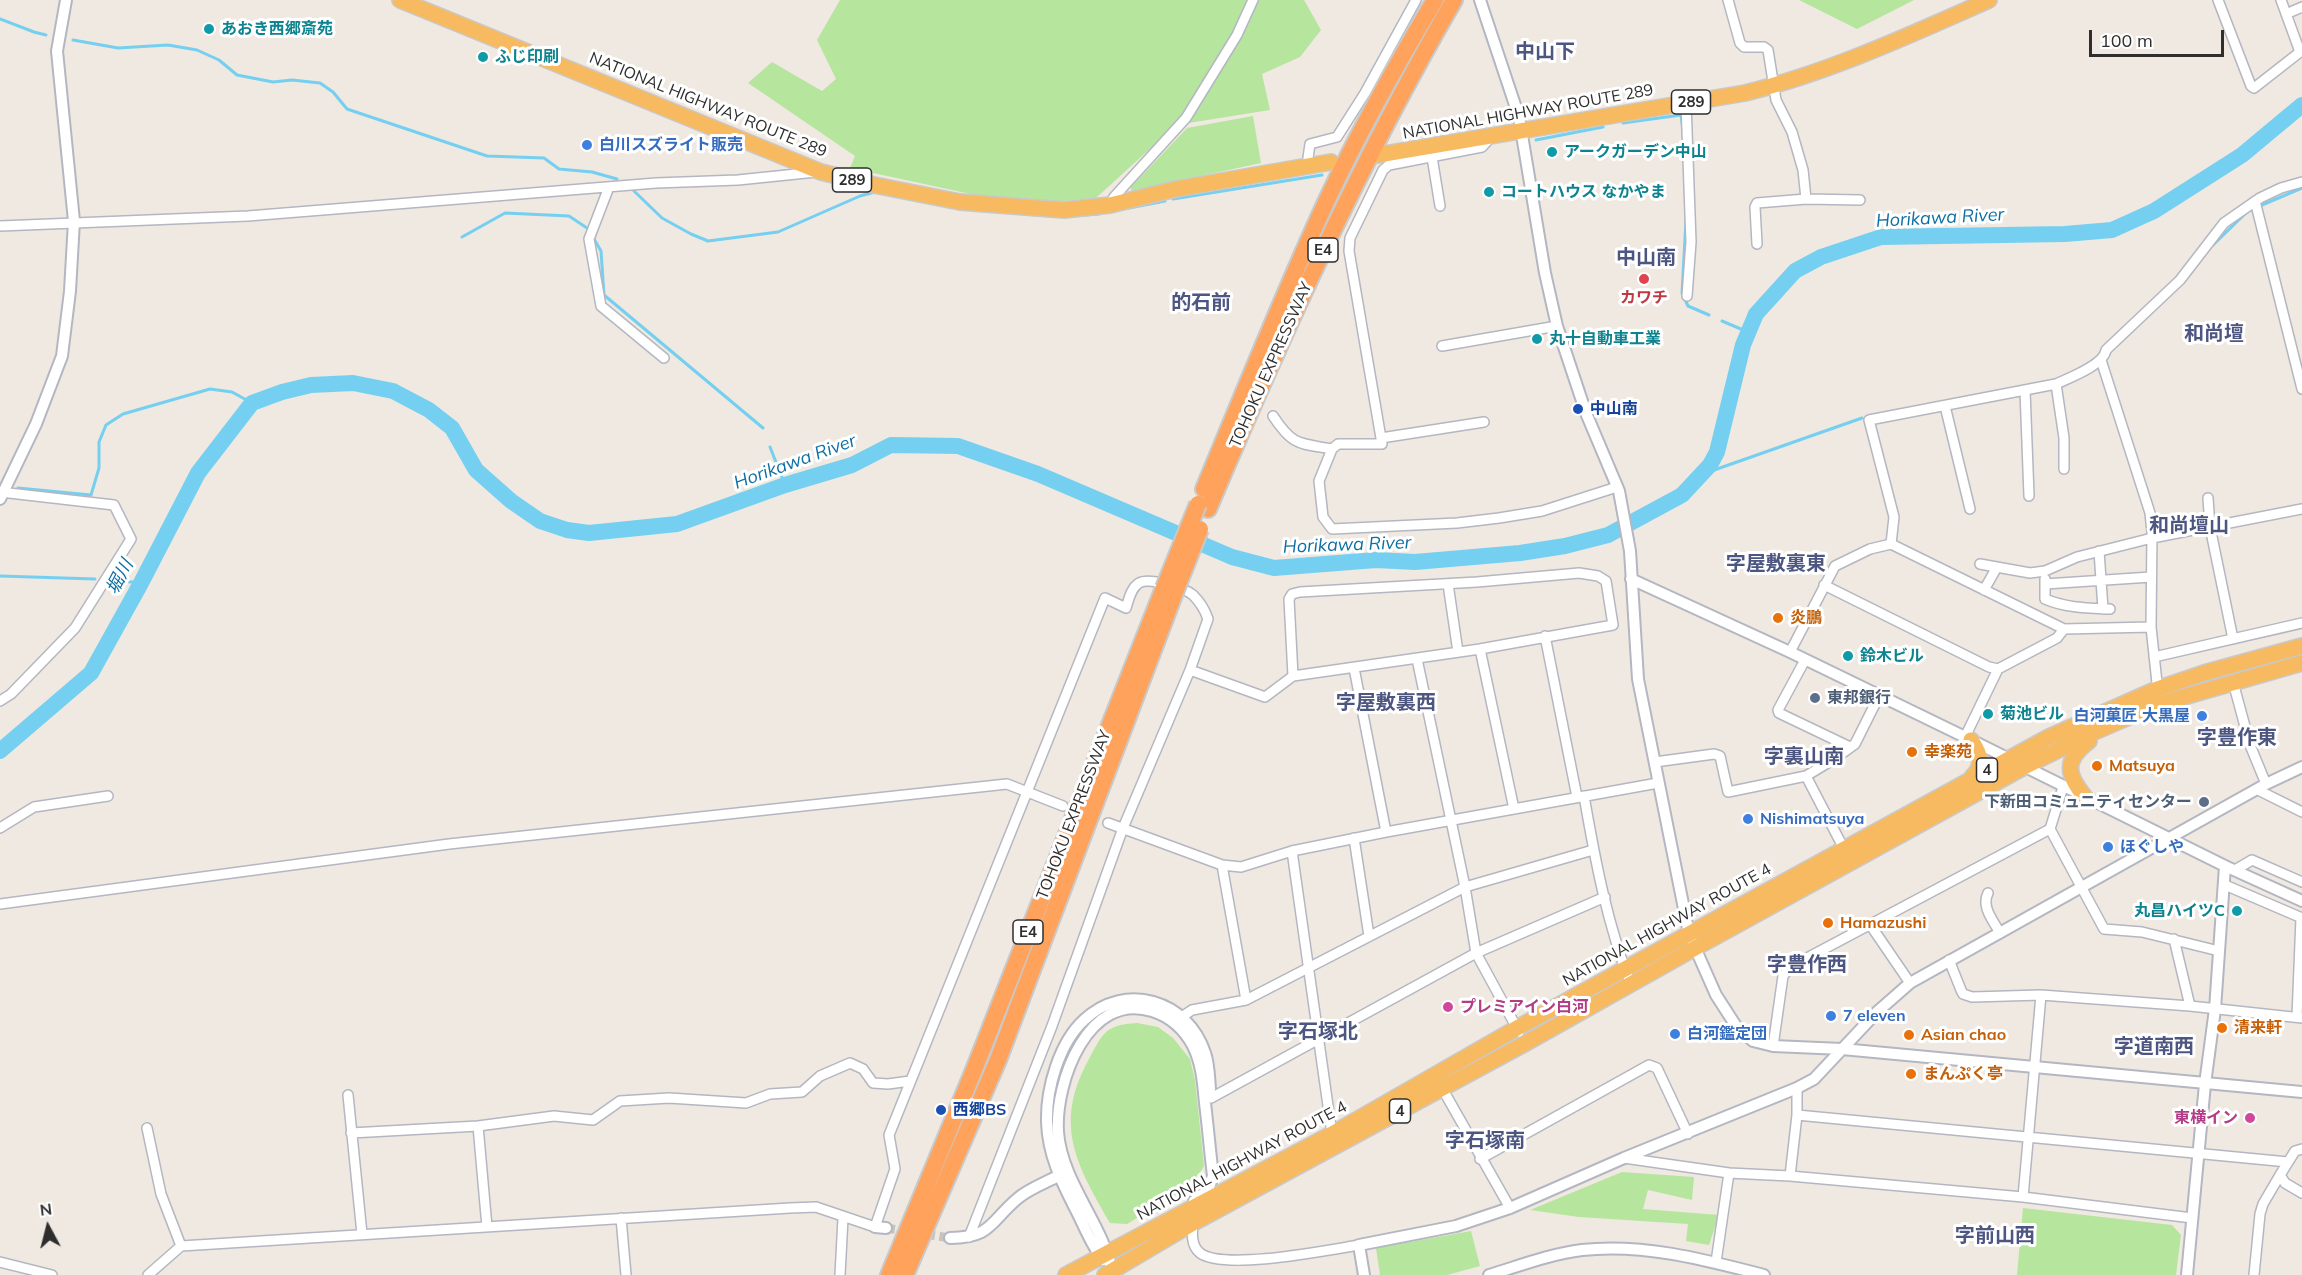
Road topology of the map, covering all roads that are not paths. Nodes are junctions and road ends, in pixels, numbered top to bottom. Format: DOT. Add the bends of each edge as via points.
graph roads {
  1 [pos="66,0"];
  2 [pos="400,0"];
  3 [pos="1253,0"];
  4 [pos="1416,0"];
  5 [pos="1435,0"];
  6 [pos="1454,0"];
  7 [pos="1480,0"];
  8 [pos="1728,0"];
  9 [pos="1989,0"];
  10 [pos="2218,0"];
  11 [pos="2281,0"];
  12 [pos="2302,8"];
  13 [pos="2286,14"];
  14 [pos="1772,86"];
  15 [pos="1686,103"];
  16 [pos="1522,131"];
  17 [pos="1491,137"];
  18 [pos="1378,155"];
  19 [pos="1432,157"];
  20 [pos="1331,162"];
  21 [pos="1307,165"];
  22 [pos="821,172"];
  23 [pos="2302,182"];
  24 [pos="609,188"];
  25 [pos="1806,200"];
  26 [pos="1860,200"];
  27 [pos="2255,201"];
  28 [pos="1110,205"];
  29 [pos="1440,206"];
  30 [pos="74,221"];
  31 [pos="0,225"];
  32 [pos="1756,244"];
  33 [pos="1687,296"];
  34 [pos="1557,326"];
  35 [pos="1442,346"];
  36 [pos="664,358"];
  37 [pos="2101,360"];
  38 [pos="2056,384"];
  39 [pos="2302,388"];
  40 [pos="2025,390"];
  41 [pos="1945,406"];
  42 [pos="1273,416"];
  43 [pos="1484,423"];
  44 [pos="1381,438"];
  45 [pos="1332,449"];
  46 [pos="2064,469"];
  47 [pos="1618,489"];
  48 [pos="2,494"];
  49 [pos="2029,496"];
  50 [pos="2208,498"];
  51 [pos="1203,506"];
  52 [pos="1970,509"];
  53 [pos="2302,509"];
  54 [pos="2210,527"];
  55 [pos="2152,538"];
  56 [pos="1891,544"];
  57 [pos="2099,551"];
  58 [pos="1980,564"];
  59 [pos="1997,567"];
  60 [pos="2045,571"];
  61 [pos="2151,577"];
  62 [pos="1631,579"];
  63 [pos="2101,580"];
  64 [pos="1448,584"];
  65 [pos="2045,584"];
  66 [pos="1824,585"];
  67 [pos="1169,590"];
  68 [pos="1984,590"];
  69 [pos="2302,623"];
  70 [pos="2151,627"];
  71 [pos="2064,629"];
  72 [pos="1545,636"];
  73 [pos="2233,639"];
  74 [pos="2302,646"];
  75 [pos="1480,649"];
  76 [pos="1458,652"];
  77 [pos="1790,652"];
  78 [pos="2154,657"];
  79 [pos="1417,659"];
  80 [pos="1805,660"];
  81 [pos="2302,663"];
  82 [pos="1354,668"];
  83 [pos="1190,669"];
  84 [pos="1998,669"];
  85 [pos="1293,676"];
  86 [pos="2233,682"];
  87 [pos="1879,696"];
  88 [pos="0,701"];
  89 [pos="2155,701"];
  90 [pos="1968,738"];
  91 [pos="1850,747"];
  92 [pos="2008,759"];
  93 [pos="1655,762"];
  94 [pos="2302,766"];
  95 [pos="2024,767"];
  96 [pos="1806,776"];
  97 [pos="1967,781"];
  98 [pos="1659,783"];
  99 [pos="2063,787"];
  100 [pos="2262,787"];
  101 [pos="1028,792"];
  102 [pos="108,796"];
  103 [pos="1580,796"];
  104 [pos="2085,797"];
  105 [pos="1063,806"];
  106 [pos="1514,809"];
  107 [pos="2302,812"];
  108 [pos="1450,820"];
  109 [pos="1108,823"];
  110 [pos="0,828"];
  111 [pos="1123,828"];
  112 [pos="2050,830"];
  113 [pos="1386,832"];
  114 [pos="1353,838"];
  115 [pos="2172,838"];
  116 [pos="1844,849"];
  117 [pos="1593,850"];
  118 [pos="1292,851"];
  119 [pos="1222,865"];
  120 [pos="2230,868"];
  121 [pos="2302,882"];
  122 [pos="2225,885"];
  123 [pos="1465,888"];
  124 [pos="2081,889"];
  125 [pos="1988,893"];
  126 [pos="1605,897"];
  127 [pos="2302,901"];
  128 [pos="0,904"];
  129 [pos="2302,918"];
  130 [pos="1869,923"];
  131 [pos="2000,933"];
  132 [pos="1369,936"];
  133 [pos="2174,939"];
  134 [pos="1692,940"];
  135 [pos="2219,951"];
  136 [pos="1476,953"];
  137 [pos="1949,960"];
  138 [pos="1309,967"];
  139 [pos="1625,969"];
  140 [pos="1910,983"];
  141 [pos="1631,985"];
  142 [pos="2041,995"];
  143 [pos="1246,1000"];
  144 [pos="2190,1006"];
  145 [pos="2215,1009"];
  146 [pos="1183,1016"];
  147 [pos="2300,1018"];
  148 [pos="1517,1028"];
  149 [pos="1318,1041"];
  150 [pos="1524,1044"];
  151 [pos="1773,1046"];
  152 [pos="1842,1049"];
  153 [pos="2034,1068"];
  154 [pos="910,1081"];
  155 [pos="2205,1084"];
  156 [pos="1442,1088"];
  157 [pos="1797,1088"];
  158 [pos="2302,1092"];
  159 [pos="348,1095"];
  160 [pos="1211,1098"];
  161 [pos="1797,1114"];
  162 [pos="478,1126"];
  163 [pos="147,1128"];
  164 [pos="351,1133"];
  165 [pos="1332,1134"];
  166 [pos="1688,1134"];
  167 [pos="2028,1136"];
  168 [pos="2302,1149"];
  169 [pos="2198,1153"];
  170 [pos="1624,1158"];
  171 [pos="1480,1159"];
  172 [pos="2288,1162"];
  173 [pos="1729,1173"];
  174 [pos="2280,1175"];
  175 [pos="1059,1176"];
  176 [pos="1790,1176"];
  177 [pos="1229,1187"];
  178 [pos="2302,1193"];
  179 [pos="2023,1197"];
  180 [pos="1509,1208"];
  181 [pos="621,1218"];
  182 [pos="843,1218"];
  183 [pos="2192,1218"];
  184 [pos="1193,1223"];
  185 [pos="487,1227"];
  186 [pos="1150,1232"];
  187 [pos="362,1234"];
  188 [pos="950,1238"];
  189 [pos="969,1238"];
  190 [pos="1359,1245"];
  191 [pos="181,1246"];
  192 [pos="1105,1255"];
  193 [pos="0,1262"];
  194 [pos="1716,1262"];
  195 [pos="1110,1274"];
  196 [pos="52,1275"];
  197 [pos="148,1275"];
  198 [pos="626,1275"];
  199 [pos="840,1275"];
  200 [pos="889,1275"];
  201 [pos="905,1275"];
  202 [pos="1066,1275"];
  203 [pos="1364,1275"];
  204 [pos="1489,1275"];
  205 [pos="1764,1275"];
  206 [pos="2187,1275"];
  207 [pos="2254,1275"];
  1 -- 30 [label="street" via="57,51"];
  2 -- 22 [label="highway, NATIONAL HIGHWAY ROUTE 289 / 289"];
  3 -- 28 [label="street" via="1237,35 1186,118"];
  4 -- 21 [label="street" via="1337,137 1310,144"];
  5 -- 51 [label="highway, TOHOKU EXPRESSWAY / E4" via="1328,198 1294,273"];
  6 -- 51 [label="highway, TOHOKU EXPRESSWAY / E4" via="1344,205"];
  7 -- 16 [label="street"];
  8 -- 14 [label="street" via="1740,43 1768,50"];
  9 -- 14 [label="highway, NATIONAL HIGHWAY ROUTE 289 / 289" via="1866,52"];
  10 -- 13 [label="street" via="2254,88 2300,52"];
  11 -- 13 [label="street"];
  12 -- 13 [label="street"];
  14 -- 15 [label="highway, NATIONAL HIGHWAY ROUTE 289 / 289"];
  14 -- 25 [label="street" via="1792,132 1803,170"];
  15 -- 16 [label="highway, NATIONAL HIGHWAY ROUTE 289 / 289"];
  15 -- 33 [label="street" via="1691,242"];
  16 -- 17 [label="highway, NATIONAL HIGHWAY ROUTE 289 / 289"];
  16 -- 34 [label="street"];
  17 -- 18 [label="highway, NATIONAL HIGHWAY ROUTE 289 / 289"];
  17 -- 19 [label="street" via="1482,147"];
  19 -- 29 [label="street"];
  19 -- 44 [label="street" via="1389,165 1383,170 1350,238"];
  20 -- 21 [label="highway, NATIONAL HIGHWAY ROUTE 289 / 289"];
  21 -- 28 [label="highway, NATIONAL HIGHWAY ROUTE 289 / 289"];
  22 -- 24 [label="street"];
  22 -- 28 [label="highway, NATIONAL HIGHWAY ROUTE 289 / 289" via="960,202 1064,210"];
  23 -- 27 [label="street"];
  24 -- 30 [label="street" via="239,216"];
  24 -- 36 [label="street" via="589,239 601,306"];
  25 -- 26 [label="street"];
  25 -- 32 [label="street" via="1757,203"];
  27 -- 37 [label="street" via="2224,223 2180,280 2106,350"];
  27 -- 39 [label="street"];
  30 -- 31 [label="street"];
  30 -- 48 [label="street" via="62,356 36,424"];
  34 -- 35 [label="street"];
  34 -- 47 [label="street" via="1586,413"];
  37 -- 38 [label="street"];
  37 -- 55 [label="street" via="2143,488"];
  38 -- 40 [label="street"];
  38 -- 46 [label="street"];
  40 -- 41 [label="street"];
  40 -- 49 [label="street"];
  41 -- 52 [label="street"];
  41 -- 56 [label="street" via="1869,420 1894,517"];
  42 -- 45 [label="street" via="1297,443"];
  43 -- 44 [label="street"];
  44 -- 45 [label="street" via="1382,444 1338,444"];
  45 -- 47 [label="street" via="1319,481 1323,517 1332,529 1499,518 1542,511"];
  47 -- 62 [label="street" via="1630,551"];
  48 -- 88 [label="street" via="114,504 131,539 75,628"];
  50 -- 54 [label="street"];
  51 -- 67 [label="highway, E4, bridge"];
  53 -- 54 [label="street"];
  54 -- 55 [label="street"];
  54 -- 73 [label="street"];
  55 -- 57 [label="street"];
  55 -- 61 [label="street"];
  56 -- 66 [label="street" via="1843,561 1834,567"];
  56 -- 68 [label="street"];
  57 -- 60 [label="street"];
  57 -- 63 [label="street"];
  58 -- 59 [label="street"];
  59 -- 60 [label="street" via="2030,573"];
  59 -- 68 [label="street"];
  60 -- 65 [label="street"];
  61 -- 63 [label="street"];
  61 -- 70 [label="street"];
  62 -- 77 [label="street"];
  62 -- 93 [label="street" via="1638,679"];
  63 -- 65 [label="street"];
  63 -- 65 [label="street" via="2107,609 2056,604 2045,599"];
  64 -- 72 [label="street" via="1579,573 1606,581 1613,625"];
  64 -- 76 [label="street"];
  64 -- 85 [label="street" via="1292,594 1289,599"];
  66 -- 77 [label="street"];
  66 -- 84 [label="street"];
  67 -- 200 [label="highway, TOHOKU EXPRESSWAY / E4"];
  67 -- 201 [label="highway, TOHOKU EXPRESSWAY / E4" via="998,1060"];
  68 -- 71 [label="street"];
  69 -- 73 [label="street"];
  70 -- 71 [label="street"];
  70 -- 78 [label="street"];
  71 -- 84 [label="street" via="2057,638"];
  72 -- 75 [label="street"];
  72 -- 103 [label="street"];
  73 -- 78 [label="street"];
  74 -- 89 [label="highway, NATIONAL HIGHWAY ROUTE 4 / 4" via="2204,673"];
  75 -- 76 [label="street"];
  75 -- 106 [label="street"];
  76 -- 79 [label="street"];
  77 -- 80 [label="street"];
  78 -- 89 [label="street"];
  79 -- 82 [label="street"];
  79 -- 108 [label="street"];
  80 -- 87 [label="street"];
  80 -- 91 [label="street" via="1779,713"];
  81 -- 86 [label="highway, NATIONAL HIGHWAY ROUTE 4 / 4"];
  82 -- 85 [label="street"];
  82 -- 113 [label="street"];
  83 -- 85 [label="street" via="1265,697"];
  83 -- 101 [label="street" via="1208,619 1191,593 1153,580 1140,582 1126,608 1105,598"];
  83 -- 111 [label="street"];
  84 -- 90 [label="street"];
  86 -- 89 [label="highway, NATIONAL HIGHWAY ROUTE 4 / 4"];
  86 -- 100 [label="street"];
  87 -- 90 [label="street"];
  87 -- 91 [label="street"];
  89 -- 92 [label="highway, NATIONAL HIGHWAY ROUTE 4 / 4" via="2080,722"];
  89 -- 95 [label="highway, NATIONAL HIGHWAY ROUTE 4 / 4"];
  89 -- 104 [label="highway" via="2076,751 2070,762 2071,775"];
  90 -- 92 [label="street"];
  90 -- 97 [label="highway" via="1981,761 1979,770"];
  91 -- 96 [label="street"];
  92 -- 95 [label="street"];
  92 -- 97 [label="highway, NATIONAL HIGHWAY ROUTE 4 / 4"];
  93 -- 96 [label="street" via="1720,756 1728,792"];
  93 -- 98 [label="street"];
  94 -- 100 [label="street"];
  95 -- 99 [label="street"];
  95 -- 134 [label="highway, NATIONAL HIGHWAY ROUTE 4 / 4"];
  96 -- 116 [label="street"];
  97 -- 116 [label="highway, NATIONAL HIGHWAY ROUTE 4 / 4"];
  98 -- 103 [label="street"];
  98 -- 134 [label="street"];
  99 -- 104 [label="street"];
  99 -- 112 [label="street"];
  100 -- 107 [label="street"];
  100 -- 115 [label="street"];
  101 -- 105 [label="street"];
  101 -- 128 [label="street" via="1007,784 449,844"];
  101 -- 154 [label="street"];
  102 -- 110 [label="street" via="34,807"];
  103 -- 106 [label="street"];
  103 -- 117 [label="street"];
  104 -- 115 [label="street"];
  106 -- 108 [label="street"];
  108 -- 113 [label="street"];
  108 -- 123 [label="street"];
  109 -- 111 [label="street"];
  111 -- 119 [label="street"];
  111 -- 189 [label="street" via="1052,1026"];
  112 -- 124 [label="street"];
  112 -- 130 [label="street"];
  113 -- 114 [label="street"];
  114 -- 118 [label="street"];
  114 -- 132 [label="street"];
  115 -- 120 [label="street"];
  115 -- 124 [label="street"];
  116 -- 134 [label="highway, NATIONAL HIGHWAY ROUTE 4 / 4"];
  117 -- 123 [label="street"];
  117 -- 126 [label="street"];
  118 -- 119 [label="street" via="1241,867"];
  118 -- 138 [label="street"];
  119 -- 143 [label="street"];
  120 -- 121 [label="street" via="2252,860"];
  120 -- 122 [label="street"];
  120 -- 127 [label="street"];
  122 -- 129 [label="street"];
  122 -- 135 [label="street"];
  123 -- 132 [label="street"];
  123 -- 136 [label="street"];
  124 -- 131 [label="street"];
  124 -- 133 [label="street" via="2104,929"];
  125 -- 131 [label="street" via="1985,906"];
  126 -- 136 [label="street"];
  126 -- 139 [label="street"];
  129 -- 147 [label="street"];
  130 -- 140 [label="street"];
  130 -- 151 [label="street" via="1790,967 1783,976"];
  131 -- 137 [label="street"];
  132 -- 138 [label="street"];
  133 -- 135 [label="street"];
  133 -- 144 [label="street"];
  134 -- 139 [label="highway, NATIONAL HIGHWAY ROUTE 4 / 4"];
  134 -- 141 [label="highway, NATIONAL HIGHWAY ROUTE 4 / 4"];
  134 -- 151 [label="street" via="1716,995 1736,1026 1753,1041"];
  135 -- 145 [label="street"];
  136 -- 148 [label="street"];
  136 -- 149 [label="street"];
  137 -- 140 [label="street"];
  137 -- 142 [label="street" via="1963,994"];
  138 -- 143 [label="street"];
  138 -- 149 [label="street"];
  139 -- 141 [label="street"];
  139 -- 148 [label="highway, NATIONAL HIGHWAY ROUTE 4 / 4"];
  140 -- 152 [label="street"];
  141 -- 150 [label="highway, NATIONAL HIGHWAY ROUTE 4 / 4"];
  142 -- 144 [label="street"];
  142 -- 153 [label="street"];
  143 -- 146 [label="street" via="1192,1010"];
  144 -- 145 [label="street"];
  145 -- 147 [label="street"];
  145 -- 155 [label="street"];
  146 -- 160 [label="street" via="1205,1053"];
  146 -- 175 [label="street" via="1157,1003 1123,1000 1095,1011 1074,1032 1060,1060 1048,1101 1050,1145"];
  148 -- 150 [label="street"];
  148 -- 165 [label="highway, NATIONAL HIGHWAY ROUTE 4 / 4"];
  149 -- 160 [label="street"];
  149 -- 165 [label="street"];
  150 -- 156 [label="highway, NATIONAL HIGHWAY ROUTE 4 / 4"];
  151 -- 152 [label="street"];
  152 -- 153 [label="street"];
  152 -- 157 [label="street" via="1814,1079"];
  153 -- 155 [label="street"];
  153 -- 167 [label="street"];
  154 -- 162 [label="street" via="873,1083 863,1069 850,1064 820,1076 802,1092 770,1094 746,1103 669,1098 620,1101 593,1120 554,1116"];
  154 -- 182 [label="street" via="889,1135 895,1169 881,1228"];
  155 -- 158 [label="street"];
  155 -- 169 [label="street"];
  156 -- 171 [label="street"];
  156 -- 184 [label="highway, NATIONAL HIGHWAY ROUTE 4 / 4"];
  157 -- 161 [label="street"];
  157 -- 166 [label="street"];
  159 -- 164 [label="street"];
  160 -- 177 [label="street" via="1219,1182"];
  161 -- 167 [label="street"];
  161 -- 176 [label="street"];
  162 -- 164 [label="street"];
  162 -- 185 [label="street"];
  163 -- 191 [label="street" via="161,1194"];
  164 -- 187 [label="street"];
  165 -- 177 [label="highway, NATIONAL HIGHWAY ROUTE 4 / 4"];
  166 -- 170 [label="street"];
  166 -- 171 [label="street" via="1657,1068 1649,1065"];
  167 -- 169 [label="street"];
  167 -- 179 [label="street"];
  168 -- 172 [label="street" via="2295,1151"];
  169 -- 172 [label="street"];
  169 -- 183 [label="street"];
  170 -- 173 [label="street"];
  170 -- 180 [label="street"];
  171 -- 180 [label="street"];
  172 -- 174 [label="street"];
  173 -- 176 [label="street"];
  173 -- 194 [label="street"];
  174 -- 178 [label="street" via="2285,1184"];
  174 -- 207 [label="street" via="2260,1214"];
  175 -- 189 [label="street" via="1017,1198 992,1226"];
  175 -- 192 [label="street"];
  176 -- 179 [label="street"];
  177 -- 186 [label="highway, NATIONAL HIGHWAY ROUTE 4 / 4"];
  179 -- 183 [label="street"];
  180 -- 190 [label="street" via="1456,1226"];
  181 -- 182 [label="street" via="816,1207"];
  181 -- 185 [label="street"];
  181 -- 198 [label="street"];
  182 -- 199 [label="street"];
  183 -- 206 [label="street"];
  184 -- 190 [label="street" via="1195,1246 1199,1253 1211,1258 1280,1259"];
  184 -- 195 [label="highway, NATIONAL HIGHWAY ROUTE 4 / 4"];
  185 -- 187 [label="street"];
  186 -- 192 [label="highway, NATIONAL HIGHWAY ROUTE 4 / 4"];
  186 -- 192 [label="street" via="1160,1220 1208,1190 1213,1176 1200,1062 1192,1044 1173,1020 1144,1009 1132,1009 1109,1015 1083,1039 1068,1071 1059,1107 1058,1132 1067,1169"];
  187 -- 191 [label="street"];
  188 -- 189 [label="street"];
  190 -- 203 [label="street"];
  191 -- 197 [label="street"];
  192 -- 195 [label="street"];
  192 -- 202 [label="highway, NATIONAL HIGHWAY ROUTE 4 / 4"];
  193 -- 196 [label="street"];
  194 -- 204 [label="street" via="1650,1251 1582,1250"];
  194 -- 205 [label="street"];
}
